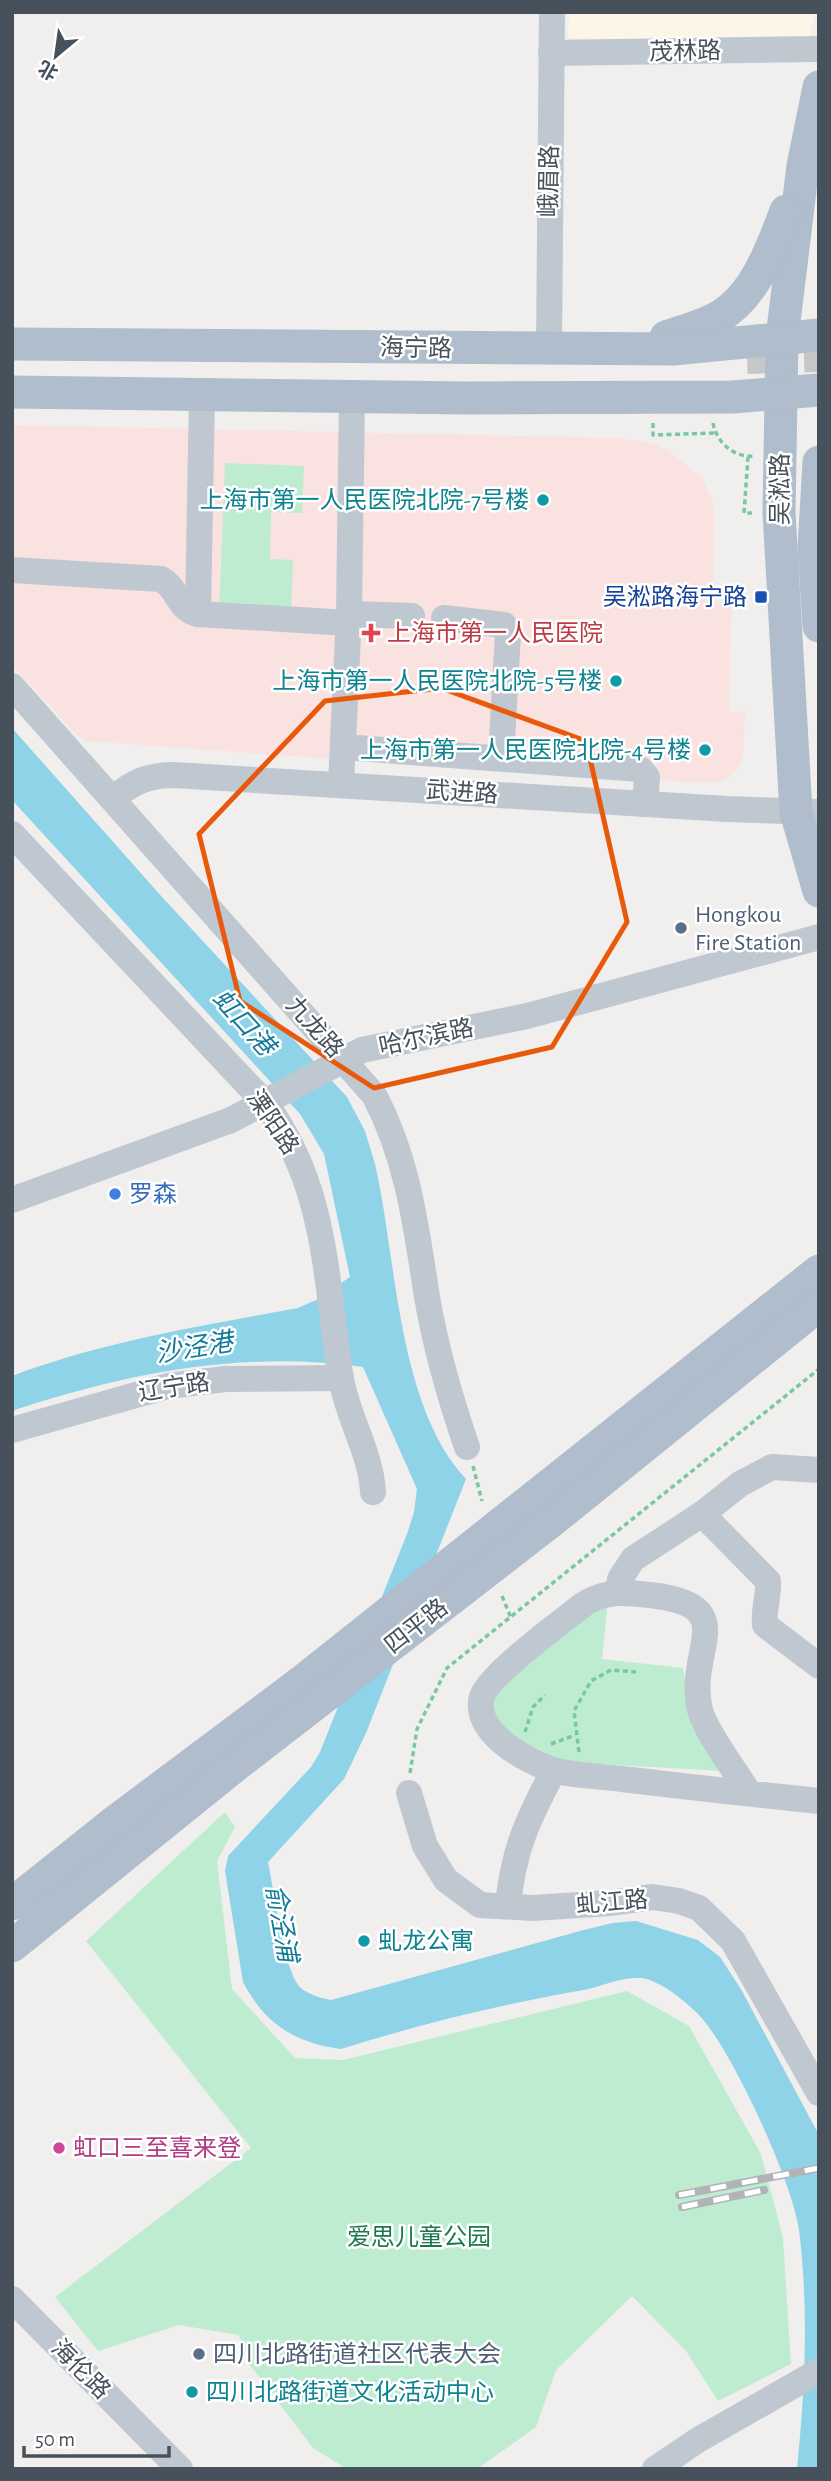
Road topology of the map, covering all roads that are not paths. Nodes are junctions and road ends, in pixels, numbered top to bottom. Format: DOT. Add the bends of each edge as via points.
graph roads {
  1 [pos="552,12"];
  2 [pos="819,48"];
  3 [pos="551,53"];
  4 [pos="819,87"];
  5 [pos="803,166"];
  6 [pos="819,335"];
  7 [pos="782,338"];
  8 [pos="12,344"];
  9 [pos="549,349"];
  10 [pos="620,349"];
  11 [pos="819,390"];
  12 [pos="12,392"];
  13 [pos="202,394"];
  14 [pos="781,394"];
  15 [pos="352,396"];
  16 [pos="819,462"];
  17 [pos="817,534"];
  18 [pos="12,570"];
  19 [pos="198,614"];
  20 [pos="412,616"];
  21 [pos="444,618"];
  22 [pos="349,619"];
  23 [pos="819,626"];
  24 [pos="12,686"];
  25 [pos="343,747"];
  26 [pos="501,758"];
  27 [pos="341,784"];
  28 [pos="113,799"];
  29 [pos="645,804"];
  30 [pos="807,812"];
  31 [pos="12,834"];
  32 [pos="819,891"];
  33 [pos="819,937"];
  34 [pos="334,1064"];
  35 [pos="271,1100"];
  36 [pos="12,1200"];
  37 [pos="819,1271"];
  38 [pos="819,1305"];
  39 [pos="341,1371"];
  40 [pos="12,1430"];
  41 [pos="467,1447"];
  42 [pos="819,1470"];
  43 [pos="373,1492"];
  44 [pos="702,1514"];
  45 [pos="618,1591"];
  46 [pos="819,1666"];
  47 [pos="554,1770"];
  48 [pos="409,1793"];
  49 [pos="749,1793"];
  50 [pos="819,1801"];
  51 [pos="21,1900"];
  52 [pos="508,1906"];
  53 [pos="12,1946"];
  54 [pos="819,2093"];
  55 [pos="12,2299"];
  56 [pos="809,2376"];
  57 [pos="180,2469"];
  58 [pos="655,2469"];
  1 -- 3 [label="street, 峨眉路"];
  2 -- 3 [label="street, 茂林路"];
  3 -- 9 [label="street, 峨眉路"];
  4 -- 5 [label="main road, 吴淞路"];
  5 -- 7 [label="main road, 吴淞路"];
  5 -- 10 [label="main road" via="771,249 740,299 719,318 698,327"];
  6 -- 7 [label="main road, 海宁路"];
  7 -- 10 [label="main road, 海宁路" via="673,349"];
  7 -- 14 [label="main road, 吴淞路"];
  8 -- 9 [label="main road, 海宁路"];
  9 -- 10 [label="main road, 海宁路"];
  11 -- 14 [label="main road, 海宁路"];
  12 -- 13 [label="main road, 海宁路"];
  13 -- 15 [label="main road, 海宁路"];
  13 -- 19 [label="street"];
  14 -- 15 [label="main road, 海宁路"];
  14 -- 30 [label="main road, 吴淞路" via="779,512"];
  15 -- 22 [label="street"];
  16 -- 17 [label="main road, 吴淞路"];
  17 -- 23 [label="main road, 吴淞路"];
  18 -- 19 [label="street" via="161,579 184,608"];
  19 -- 22 [label="street"];
  20 -- 22 [label="street"];
  21 -- 26 [label="street" via="503,625 508,633"];
  22 -- 25 [label="street"];
  24 -- 28 [label="street, 九龙路"];
  25 -- 26 [label="street"];
  25 -- 27 [label="street"];
  26 -- 29 [label="street" via="640,769 647,777"];
  27 -- 28 [label="street, 武进路" via="162,775 128,785"];
  27 -- 29 [label="street, 武进路"];
  28 -- 34 [label="street, 九龙路"];
  29 -- 30 [label="street, 武进路"];
  30 -- 32 [label="main road, 吴淞路"];
  31 -- 35 [label="street, 溧阳路"];
  33 -- 34 [label="street, 哈尔滨路" via="559,1008 382,1044"];
  34 -- 35 [label="street, 哈尔滨路"];
  34 -- 41 [label="street, 九龙路" via="374,1095 402,1157 440,1363"];
  35 -- 36 [label="street, 哈尔滨路"];
  35 -- 39 [label="street, 溧阳路" via="314,1198"];
  37 -- 51 [label="main road, 四平路"];
  38 -- 51 [label="main road, 四平路" via="343,1683"];
  39 -- 40 [label="street, 辽宁路" via="168,1386"];
  39 -- 43 [label="street, 溧阳路"];
  42 -- 44 [label="street" via="772,1467 740,1484"];
  44 -- 45 [label="street" via="633,1559"];
  44 -- 46 [label="street" via="768,1581 765,1625"];
  45 -- 47 [label="street" via="600,1594 584,1604 495,1677 482,1694 480,1709 487,1730"];
  45 -- 49 [label="street" via="676,1598 698,1608 708,1627 696,1682 700,1713"];
  47 -- 49 [label="street"];
  47 -- 52 [label="street" via="511,1867"];
  48 -- 52 [label="street, 虬江路" via="425,1846 446,1880 480,1905"];
  49 -- 50 [label="street"];
  51 -- 53 [label="main road, 四平路"];
  52 -- 54 [label="street, 虬江路" via="598,1904 653,1897 699,1909 733,1941"];
  55 -- 57 [label="street, 海伦路"];
  56 -- 58 [label="street"];
}
